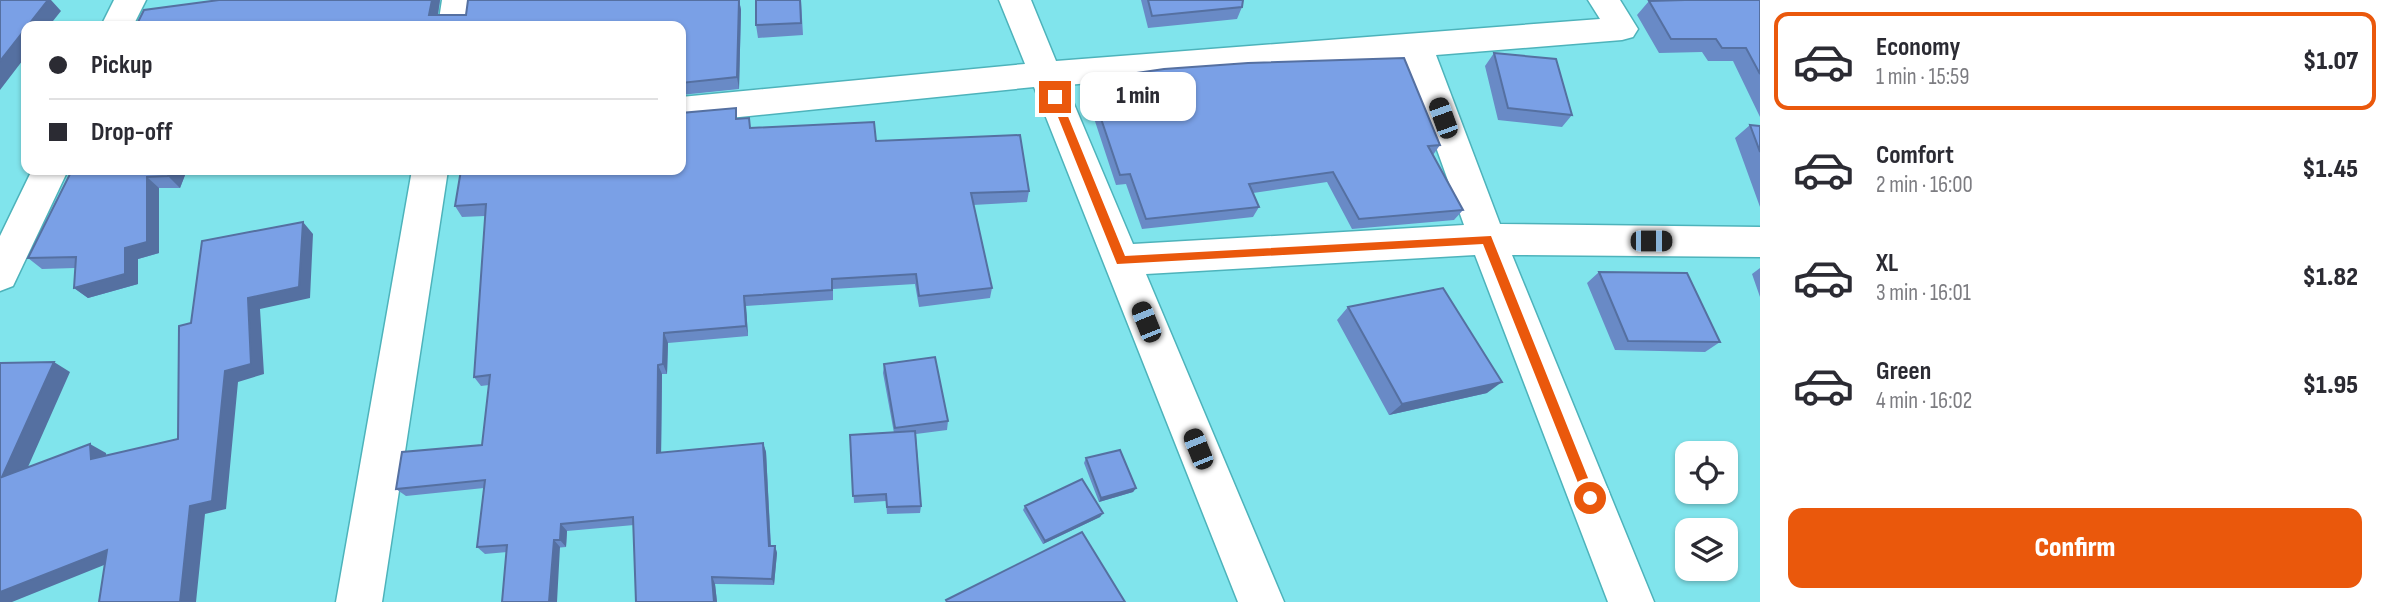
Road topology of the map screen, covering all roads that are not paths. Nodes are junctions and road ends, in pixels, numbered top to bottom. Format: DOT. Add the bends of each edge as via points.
graph roads {
  1 [pos="130,0"];
  2 [pos="458,0"];
  3 [pos="1015,0"];
  4 [pos="1604,0"];
  5 [pos="120,21"];
  6 [pos="455,21"];
  7 [pos="1416,45"];
  8 [pos="1045,74"];
  9 [pos="686,110"];
  10 [pos="48,175"];
  11 [pos="429,175"];
  12 [pos="1487,240"];
  13 [pos="1760,242"];
  14 [pos="1121,260"];
  15 [pos="0,275"];
  16 [pos="359,602"];
  17 [pos="1261,602"];
  18 [pos="1631,602"];
  1 -- 5 [label="street"];
  2 -- 6 [label="street"];
  3 -- 8 [label="street"];
  4 -- 7 [label="street" via="1622,29"];
  7 -- 8 [label="street"];
  7 -- 12 [label="street"];
  8 -- 9 [label="street"];
  8 -- 14 [label="street"];
  10 -- 15 [label="street"];
  11 -- 16 [label="street"];
  12 -- 13 [label="street"];
  12 -- 14 [label="street"];
  12 -- 18 [label="street"];
  14 -- 17 [label="street"];
}
